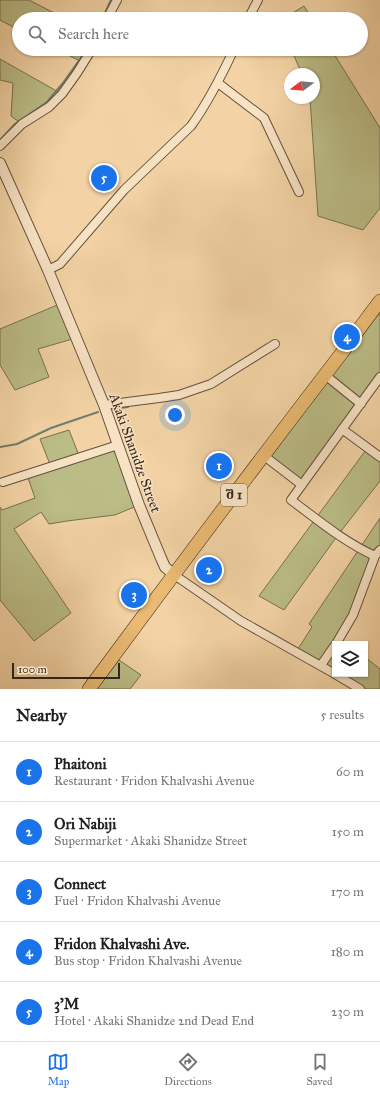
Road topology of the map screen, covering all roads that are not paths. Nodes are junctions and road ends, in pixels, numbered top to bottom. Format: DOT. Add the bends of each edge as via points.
graph roads {
  1 [pos="117,0"];
  2 [pos="258,0"];
  3 [pos="111,12"];
  4 [pos="252,12"];
  5 [pos="88,56"];
  6 [pos="231,56"];
  7 [pos="218,83"];
  8 [pos="0,146"];
  9 [pos="0,163"];
  10 [pos="299,192"];
  11 [pos="48,270"];
  12 [pos="380,301"];
  13 [pos="275,344"];
  14 [pos="324,375"];
  15 [pos="380,377"];
  16 [pos="360,404"];
  17 [pos="104,405"];
  18 [pos="342,429"];
  19 [pos="118,445"];
  20 [pos="263,456"];
  21 [pos="380,457"];
  22 [pos="4,482"];
  23 [pos="302,485"];
  24 [pos="378,553"];
  25 [pos="173,574"];
  26 [pos="337,641"];
  27 [pos="332,649"];
  28 [pos="321,665"];
  29 [pos="332,672"];
  30 [pos="340,677"];
  31 [pos="89,689"];
  32 [pos="360,689"];
  1 -- 3 [label="street"];
  2 -- 4 [label="street"];
  5 -- 8 [label="street" via="62,94 49,107 22,124"];
  6 -- 7 [label="street"];
  7 -- 10 [label="street" via="264,118"];
  7 -- 11 [label="street" via="191,126 124,190 60,264"];
  9 -- 11 [label="street, Akaki Shanidze Street"];
  11 -- 17 [label="street, Akaki Shanidze Street"];
  12 -- 14 [label="main road, შ 1"];
  13 -- 17 [label="street" via="211,384 179,395"];
  14 -- 16 [label="street"];
  14 -- 20 [label="main road, შ 1"];
  15 -- 16 [label="street"];
  16 -- 18 [label="street"];
  17 -- 19 [label="street, Akaki Shanidze Street"];
  18 -- 21 [label="street"];
  18 -- 23 [label="street"];
  19 -- 22 [label="street"];
  19 -- 25 [label="street, Akaki Shanidze Street" via="161,558 165,567"];
  20 -- 23 [label="street"];
  20 -- 25 [label="main road, შ 1"];
  23 -- 24 [label="street" via="291,500 338,536 360,549"];
  24 -- 26 [label="street" via="353,615"];
  25 -- 28 [label="street, Akaki Shanidze Street" via="241,621"];
  25 -- 31 [label="main road, შ 1"];
  27 -- 28 [label="street"];
  28 -- 29 [label="street, Akaki Shanidze Street"];
  30 -- 32 [label="street, Akaki Shanidze Street"];
}
